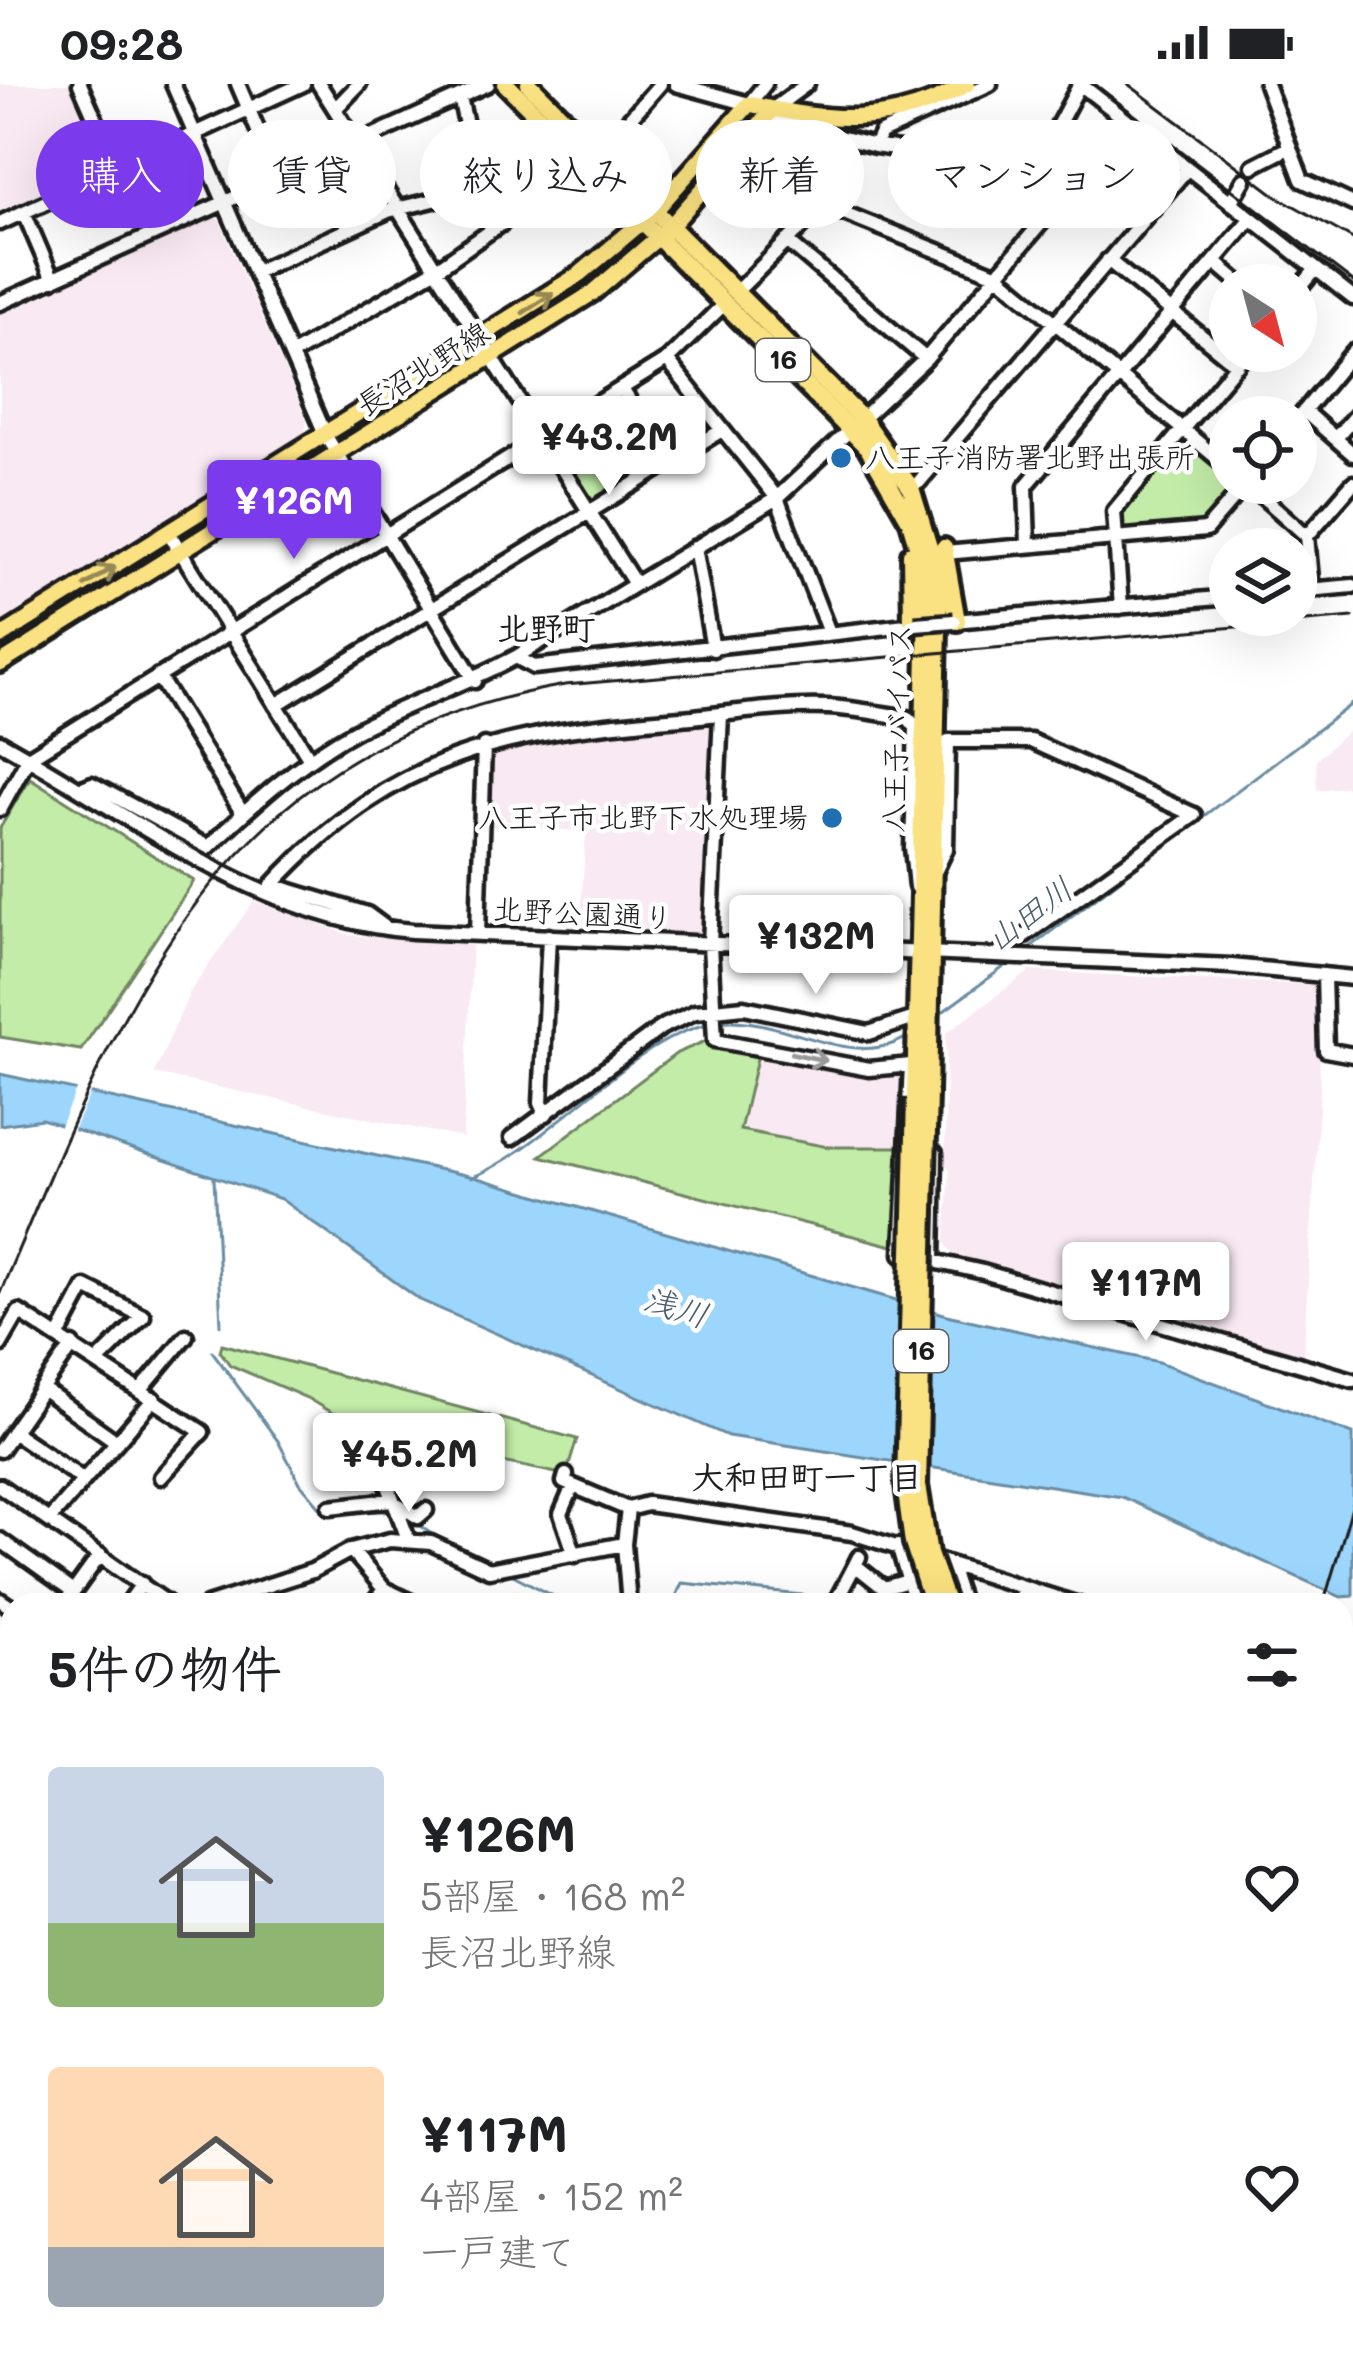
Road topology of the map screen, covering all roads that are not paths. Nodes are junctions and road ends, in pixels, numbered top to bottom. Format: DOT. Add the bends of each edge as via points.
graph roads {
  1 [pos="80,84"];
  2 [pos="173,84"];
  3 [pos="238,84"];
  4 [pos="303,84"];
  5 [pos="319,84"];
  6 [pos="359,84"];
  7 [pos="488,84"];
  8 [pos="506,84"];
  9 [pos="529,84"];
  10 [pos="660,84"];
  11 [pos="676,84"];
  12 [pos="765,84"];
  13 [pos="807,84"];
  14 [pos="967,84"];
  15 [pos="990,84"];
  16 [pos="1080,84"];
  17 [pos="1266,84"];
  18 [pos="947,89"];
  19 [pos="460,97"];
  20 [pos="748,104"];
  21 [pos="335,109"];
  22 [pos="249,111"];
  23 [pos="769,114"];
  24 [pos="96,120"];
  25 [pos="189,120"];
  26 [pos="253,120"];
  27 [pos="342,120"];
  28 [pos="465,120"];
  29 [pos="547,120"];
  30 [pos="559,120"];
  31 [pos="627,120"];
  32 [pos="787,120"];
  33 [pos="1061,120"];
  34 [pos="1122,120"];
  35 [pos="396,127"];
  36 [pos="204,133"];
  37 [pos="864,143"];
  38 [pos="875,146"];
  39 [pos="888,148"];
  40 [pos="1288,148"];
  41 [pos="204,155"];
  42 [pos="1180,165"];
  43 [pos="1252,166"];
  44 [pos="1186,170"];
  45 [pos="1244,180"];
  46 [pos="672,190"];
  47 [pos="396,202"];
  48 [pos="420,203"];
  49 [pos="1231,203"];
  50 [pos="1353,204"];
  51 [pos="226,205"];
  52 [pos="36,206"];
  53 [pos="400,208"];
  54 [pos="23,212"];
  55 [pos="1250,219"];
  56 [pos="864,221"];
  57 [pos="0,223"];
  58 [pos="496,228"];
  59 [pos="636,228"];
  60 [pos="660,228"];
  61 [pos="800,228"];
  62 [pos="1036,228"];
  63 [pos="664,232"];
  64 [pos="787,241"];
  65 [pos="613,248"];
  66 [pos="1108,260"];
  67 [pos="1215,262"];
  68 [pos="629,264"];
  69 [pos="1217,264"];
  70 [pos="1309,264"];
  71 [pos="438,268"];
  72 [pos="1317,270"];
  73 [pos="255,272"];
  74 [pos="998,275"];
  75 [pos="53,280"];
  76 [pos="730,298"];
  77 [pos="1353,298"];
  78 [pos="0,303"];
  79 [pos="1174,312"];
  80 [pos="1055,323"];
  81 [pos="482,338"];
  82 [pos="1209,341"];
  83 [pos="1353,352"];
  84 [pos="291,356"];
  85 [pos="494,356"];
  86 [pos="926,359"];
  87 [pos="667,360"];
  88 [pos="1231,372"];
  89 [pos="1118,376"];
  90 [pos="622,389"];
  91 [pos="1317,396"];
  92 [pos="1353,418"];
  93 [pos="857,424"];
  94 [pos="1317,426"];
  95 [pos="722,430"];
  96 [pos="1182,431"];
  97 [pos="326,436"];
  98 [pos="1336,437"];
  99 [pos="542,438"];
  100 [pos="1209,452"];
  101 [pos="1353,454"];
  102 [pos="337,455"];
  103 [pos="668,463"];
  104 [pos="920,482"];
  105 [pos="1353,483"];
  106 [pos="777,497"];
  107 [pos="589,513"];
  108 [pos="1298,528"];
  109 [pos="1314,528"];
  110 [pos="169,533"];
  111 [pos="384,533"];
  112 [pos="1115,538"];
  113 [pos="1028,544"];
  114 [pos="695,547"];
  115 [pos="181,551"];
  116 [pos="945,553"];
  117 [pos="634,584"];
  118 [pos="1353,586"];
  119 [pos="1317,590"];
  120 [pos="1209,598"];
  121 [pos="1121,607"];
  122 [pos="430,610"];
  123 [pos="956,621"];
  124 [pos="914,624"];
  125 [pos="828,630"];
  126 [pos="230,632"];
  127 [pos="0,637"];
  128 [pos="713,649"];
  129 [pos="516,656"];
  130 [pos="0,664"];
  131 [pos="158,676"];
  132 [pos="475,681"];
  133 [pos="276,705"];
  134 [pos="721,715"];
  135 [pos="0,742"];
  136 [pos="484,745"];
  137 [pos="28,758"];
  138 [pos="310,759"];
  139 [pos="80,788"];
  140 [pos="0,809"];
  141 [pos="243,814"];
  142 [pos="936,870"];
  143 [pos="919,898"];
  144 [pos="387,929"];
  145 [pos="478,933"];
  146 [pos="549,935"];
  147 [pos="710,944"];
  148 [pos="926,953"];
  149 [pos="1001,956"];
  150 [pos="1324,975"];
  151 [pos="1353,978"];
  152 [pos="712,1012"];
  153 [pos="923,1021"];
  154 [pos="1353,1055"];
  155 [pos="914,1056"];
  156 [pos="921,1096"];
  157 [pos="546,1114"];
  158 [pos="512,1138"];
  159 [pos="933,1260"];
  160 [pos="59,1336"];
  161 [pos="186,1336"];
  162 [pos="0,1345"];
  163 [pos="73,1345"];
  164 [pos="98,1360"];
  165 [pos="1353,1380"];
  166 [pos="42,1389"];
  167 [pos="141,1390"];
  168 [pos="154,1399"];
  169 [pos="13,1432"];
  170 [pos="369,1436"];
  171 [pos="117,1442"];
  172 [pos="0,1450"];
  173 [pos="161,1478"];
  174 [pos="84,1480"];
  175 [pos="0,1486"];
  176 [pos="391,1500"];
  177 [pos="330,1507"];
  178 [pos="628,1509"];
  179 [pos="425,1510"];
  180 [pos="49,1520"];
  181 [pos="408,1539"];
  182 [pos="0,1540"];
  183 [pos="624,1544"];
  184 [pos="898,1546"];
  185 [pos="351,1550"];
  186 [pos="100,1555"];
  187 [pos="575,1555"];
  188 [pos="949,1564"];
  189 [pos="908,1581"];
  190 [pos="142,1584"];
  191 [pos="1025,1588"];
  192 [pos="384,1589"];
  193 [pos="73,1592"];
  194 [pos="136,1593"];
  195 [pos="154,1593"];
  196 [pos="242,1593"];
  197 [pos="381,1593"];
  198 [pos="392,1593"];
  199 [pos="628,1593"];
  200 [pos="840,1593"];
  201 [pos="912,1593"];
  202 [pos="929,1593"];
  203 [pos="943,1593"];
  204 [pos="959,1593"];
  205 [pos="1022,1593"];
  206 [pos="1041,1593"];
  1 -- 24 [label="street"];
  2 -- 25 [label="street"];
  3 -- 22 [label="street"];
  4 -- 22 [label="street"];
  5 -- 21 [label="street"];
  6 -- 21 [label="street"];
  7 -- 19 [label="street"];
  8 -- 29 [label="highway, 八王子バイパス / 16"];
  9 -- 30 [label="highway, 八王子バイパス / 16"];
  10 -- 31 [label="street"];
  11 -- 20 [label="street"];
  12 -- 20 [label="street"];
  13 -- 23 [label="street"];
  14 -- 18 [label="main road"];
  15 -- 38 [label="street" via="881,133"];
  16 -- 33 [label="street"];
  16 -- 34 [label="street"];
  17 -- 40 [label="street"];
  18 -- 23 [label="main road" via="871,120"];
  19 -- 28 [label="street"];
  19 -- 35 [label="street"];
  20 -- 23 [label="main road"];
  20 -- 46 [label="main road, 長沼北野線"];
  21 -- 27 [label="street"];
  22 -- 26 [label="street"];
  22 -- 36 [label="street"];
  23 -- 32 [label="street"];
  23 -- 63 [label="main road, 長沼北野線"];
  37 -- 38 [label="street"];
  38 -- 39 [label="street"];
  40 -- 43 [label="street"];
  40 -- 50 [label="street" via="1302,180"];
  41 -- 51 [label="street"];
  42 -- 44 [label="street"];
  44 -- 49 [label="street"];
  44 -- 66 [label="street"];
  45 -- 49 [label="street"];
  47 -- 53 [label="street"];
  48 -- 53 [label="street"];
  49 -- 55 [label="street"];
  51 -- 73 [label="street"];
  51 -- 75 [label="street"];
  52 -- 54 [label="street"];
  53 -- 71 [label="street"];
  53 -- 73 [label="street"];
  54 -- 57 [label="street"];
  54 -- 75 [label="street"];
  55 -- 67 [label="street"];
  55 -- 70 [label="street"];
  56 -- 74 [label="street"];
  58 -- 71 [label="street"];
  59 -- 65 [label="main road, 長沼北野線"];
  60 -- 63 [label="highway, 八王子バイパス / 16"];
  61 -- 64 [label="street"];
  62 -- 74 [label="street"];
  63 -- 68 [label="main road, 長沼北野線"];
  63 -- 76 [label="highway, 八王子バイパス / 16"];
  64 -- 76 [label="street"];
  64 -- 86 [label="street"];
  65 -- 68 [label="main road" via="623,249"];
  81 -- 65 [label="main road, 長沼北野線, one-way"];
  66 -- 79 [label="street"];
  66 -- 80 [label="street"];
  67 -- 69 [label="street"];
  67 -- 79 [label="street"];
  68 -- 85 [label="main road, 長沼北野線"];
  71 -- 81 [label="street"];
  71 -- 84 [label="street"];
  72 -- 77 [label="street"];
  73 -- 84 [label="street"];
  74 -- 80 [label="street"];
  74 -- 86 [label="street"];
  75 -- 78 [label="street"];
  76 -- 87 [label="street"];
  76 -- 93 [label="highway, 八王子バイパス / 16"];
  79 -- 82 [label="street"];
  79 -- 89 [label="street"];
  80 -- 89 [label="street"];
  80 -- 104 [label="street"];
  81 -- 85 [label="street"];
  81 -- 97 [label="main road, 長沼北野線"];
  83 -- 91 [label="street"];
  84 -- 97 [label="street"];
  85 -- 99 [label="street"];
  85 -- 102 [label="main road, 長沼北野線"];
  86 -- 93 [label="street"];
  87 -- 90 [label="street"];
  87 -- 95 [label="street"];
  88 -- 96 [label="street"];
  89 -- 96 [label="street"];
  89 -- 113 [label="street" via="1026,486"];
  90 -- 99 [label="street"];
  90 -- 103 [label="street"];
  92 -- 98 [label="street"];
  93 -- 104 [label="highway" via="883,434"];
  93 -- 106 [label="street"];
  93 -- 124 [label="highway" via="855,446 891,500 910,550"];
  93 -- 142 [label="highway, 八王子バイパス / 16" via="911,488 937,562"];
  93 -- 143 [label="highway, 八王子バイパス / 16" via="898,494 926,582"];
  94 -- 98 [label="street"];
  95 -- 103 [label="street"];
  95 -- 106 [label="street"];
  96 -- 100 [label="street"];
  96 -- 112 [label="street" via="1114,511"];
  97 -- 102 [label="street"];
  97 -- 110 [label="main road, 長沼北野線"];
  98 -- 101 [label="street"];
  99 -- 107 [label="street"];
  99 -- 111 [label="street"];
  102 -- 111 [label="street"];
  102 -- 115 [label="main road, 長沼北野線"];
  103 -- 107 [label="street"];
  104 -- 116 [label="highway"];
  105 -- 109 [label="street"];
  106 -- 114 [label="street"];
  106 -- 125 [label="street"];
  107 -- 117 [label="street"];
  107 -- 122 [label="street"];
  108 -- 112 [label="street" via="1247,483 1206,530"];
  110 -- 115 [label="street"];
  127 -- 110 [label="main road, 長沼北野線, one-way"];
  111 -- 122 [label="street"];
  111 -- 126 [label="street"];
  112 -- 113 [label="street"];
  112 -- 121 [label="street"];
  113 -- 116 [label="street"];
  114 -- 117 [label="street"];
  114 -- 128 [label="street"];
  115 -- 126 [label="street"];
  115 -- 130 [label="main road, 長沼北野線"];
  116 -- 123 [label="highway"];
  117 -- 129 [label="street"];
  118 -- 119 [label="street"];
  120 -- 121 [label="street"];
  121 -- 123 [label="street"];
  122 -- 132 [label="street"];
  122 -- 133 [label="street"];
  123 -- 124 [label="street, bridge"];
  124 -- 125 [label="street"];
  125 -- 128 [label="street"];
  126 -- 131 [label="street"];
  126 -- 133 [label="street"];
  128 -- 129 [label="street" via="534,668"];
  129 -- 132 [label="street"];
  131 -- 137 [label="street"];
  131 -- 141 [label="street"];
  132 -- 138 [label="street" via="395,712"];
  133 -- 138 [label="street"];
  134 -- 136 [label="street" via="573,727"];
  134 -- 143 [label="street" via="826,707 908,718 916,727 912,860"];
  134 -- 147 [label="street"];
  135 -- 137 [label="street, 北野公園通り"];
  136 -- 144 [label="street" via="404,778 320,833 272,885 367,914"];
  136 -- 145 [label="street"];
  137 -- 139 [label="street, 北野公園通り"];
  137 -- 140 [label="street"];
  138 -- 141 [label="street"];
  139 -- 141 [label="street" via="92,784 203,847"];
  139 -- 144 [label="street, 北野公園通り" via="266,895"];
  142 -- 148 [label="highway, 八王子バイパス / 16"];
  142 -- 149 [label="street" via="946,840 948,741 1030,741 1194,815"];
  143 -- 148 [label="highway, 八王子バイパス / 16"];
  144 -- 145 [label="street, 北野公園通り"];
  145 -- 146 [label="street, 北野公園通り"];
  146 -- 147 [label="street, 北野公園通り"];
  146 -- 157 [label="street"];
  147 -- 148 [label="street, 北野公園通り"];
  147 -- 152 [label="street"];
  148 -- 149 [label="street, 北野公園通り"];
  148 -- 153 [label="highway, 八王子バイパス / 16"];
  149 -- 150 [label="street, 北野公園通り"];
  150 -- 151 [label="street, 北野公園通り"];
  150 -- 154 [label="street" via="1326,1050"];
  152 -- 153 [label="street" via="762,1009 869,1033"];
  152 -- 155 [label="street, one-way" via="720,1043 869,1070"];
  152 -- 157 [label="street" via="662,1027"];
  153 -- 155 [label="highway, 八王子バイパス / 16"];
  153 -- 156 [label="highway, 八王子バイパス / 16"];
  153 -- 159 [label="street" via="936,1053"];
  155 -- 156 [label="highway, 八王子バイパス / 16"];
  155 -- 159 [label="street" via="902,1254"];
  156 -- 202 [label="highway, 八王子バイパス / 16, bridge" via="905,1485"];
  156 -- 203 [label="highway, 八王子バイパス / 16, bridge" via="918,1471 927,1546"];
  157 -- 158 [label="street"];
  159 -- 165 [label="street"];
  160 -- 162 [label="street" via="19,1312"];
  160 -- 163 [label="street"];
  160 -- 164 [label="street" via="85,1287 143,1316"];
  161 -- 167 [label="street"];
  163 -- 164 [label="street"];
  163 -- 166 [label="street"];
  164 -- 167 [label="street"];
  166 -- 169 [label="street"];
  166 -- 171 [label="street"];
  167 -- 168 [label="street"];
  168 -- 171 [label="street"];
  168 -- 173 [label="street" via="202,1432"];
  169 -- 172 [label="street"];
  169 -- 174 [label="street"];
  170 -- 176 [label="street"];
  171 -- 174 [label="street"];
  174 -- 180 [label="street"];
  175 -- 180 [label="street"];
  176 -- 177 [label="street"];
  176 -- 179 [label="street" via="418,1517"];
  176 -- 181 [label="street"];
  178 -- 183 [label="street"];
  178 -- 184 [label="street" via="647,1504"];
  178 -- 187 [label="street" via="570,1480 561,1514"];
  180 -- 186 [label="street"];
  181 -- 185 [label="street"];
  181 -- 187 [label="street" via="489,1570"];
  182 -- 193 [label="street"];
  183 -- 187 [label="street"];
  183 -- 199 [label="street"];
  184 -- 188 [label="street"];
  184 -- 189 [label="street"];
  185 -- 192 [label="street"];
  185 -- 196 [label="street"];
  186 -- 190 [label="street"];
  186 -- 193 [label="street"];
  188 -- 191 [label="street"];
  188 -- 204 [label="street"];
  189 -- 200 [label="street" via="884,1588 857,1561"];
  189 -- 201 [label="street"];
  190 -- 194 [label="street"];
  190 -- 195 [label="street"];
  191 -- 205 [label="street"];
  191 -- 206 [label="street"];
  192 -- 197 [label="street"];
  192 -- 198 [label="street"];
}
